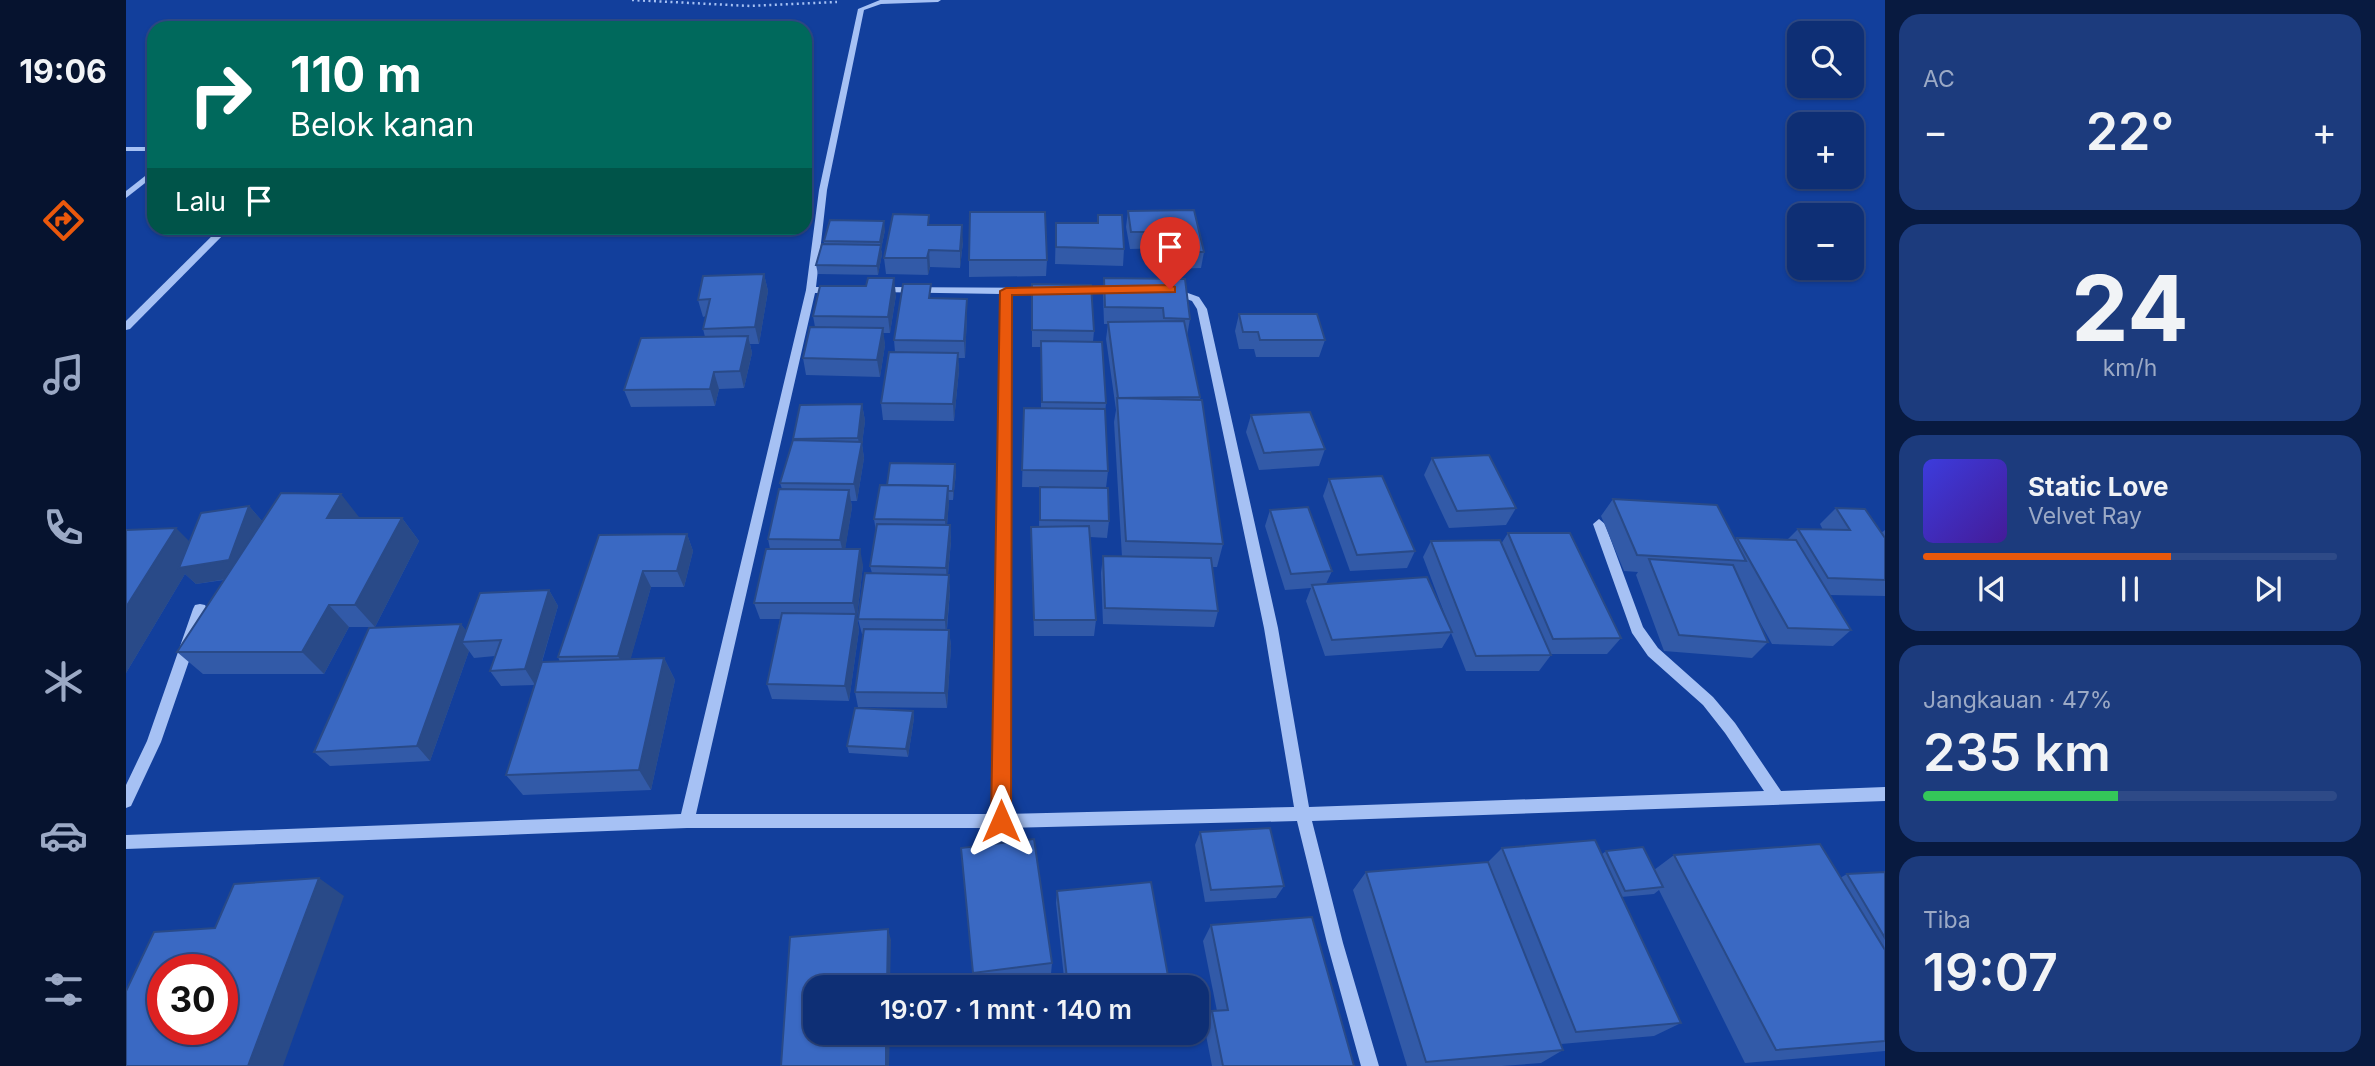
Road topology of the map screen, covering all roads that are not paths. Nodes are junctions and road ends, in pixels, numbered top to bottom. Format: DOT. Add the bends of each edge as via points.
graph roads {
  1 [pos="938,0"];
  2 [pos="126,149"];
  3 [pos="147,149"];
  4 [pos="147,178"];
  5 [pos="126,195"];
  6 [pos="218,235"];
  7 [pos="1157,289"];
  8 [pos="811,290"];
  9 [pos="852,290"];
  10 [pos="866,290"];
  11 [pos="1129,290"];
  12 [pos="1006,291"];
  13 [pos="126,327"];
  14 [pos="1599,524"];
  15 [pos="200,609"];
  16 [pos="1885,794"];
  17 [pos="1776,796"];
  18 [pos="126,801"];
  19 [pos="1303,814"];
  20 [pos="687,821"];
  21 [pos="1001,821"];
  22 [pos="126,842"];
  23 [pos="1370,1066"];
  1 -- 8 [label="street" via="880,2 860,9 823,190"];
  2 -- 3 [label="street"];
  4 -- 5 [label="street"];
  6 -- 13 [label="street"];
  7 -- 19 [label="street" via="1186,293 1202,309 1271,628"];
  8 -- 9 [label="street"];
  8 -- 20 [label="street"];
  10 -- 12 [label="street"];
  11 -- 12 [label="street"];
  12 -- 21 [label="street"];
  14 -- 17 [label="street" via="1637,629 1653,652 1723,719"];
  15 -- 18 [label="street" via="154,742"];
  16 -- 17 [label="street"];
  17 -- 19 [label="street"];
  19 -- 21 [label="street"];
  19 -- 23 [label="street"];
  20 -- 21 [label="street"];
  20 -- 22 [label="street"];
}
